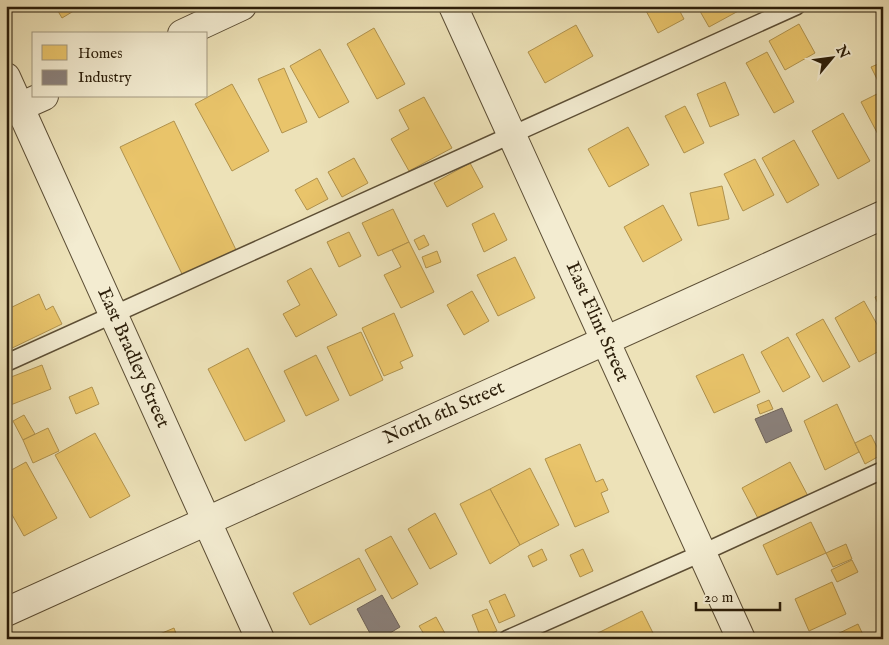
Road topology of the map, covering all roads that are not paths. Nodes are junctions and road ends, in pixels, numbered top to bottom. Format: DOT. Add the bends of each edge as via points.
graph roads {
  1 [pos="242,6"];
  2 [pos="453,6"];
  3 [pos="797,6"];
  4 [pos="186,32"];
  5 [pos="6,77"];
  6 [pos="23,106"];
  7 [pos="511,134"];
  8 [pos="883,215"];
  9 [pos="114,315"];
  10 [pos="605,340"];
  11 [pos="6,363"];
  12 [pos="883,470"];
  13 [pos="207,521"];
  14 [pos="702,553"];
  15 [pos="6,612"];
  16 [pos="260,639"];
  17 [pos="507,639"];
  18 [pos="741,639"];
  1 -- 4 [label="street"];
  2 -- 7 [label="street, East Flint Street"];
  3 -- 7 [label="lane"];
  5 -- 6 [label="street, East Bradley Street"];
  6 -- 9 [label="street, East Bradley Street"];
  7 -- 9 [label="lane"];
  7 -- 10 [label="street, East Flint Street"];
  8 -- 10 [label="street, North 6th Street"];
  9 -- 11 [label="lane"];
  9 -- 13 [label="street, East Bradley Street"];
  10 -- 13 [label="street, North 6th Street"];
  10 -- 14 [label="street, East Flint Street"];
  12 -- 14 [label="lane"];
  13 -- 15 [label="street, North 6th Street"];
  13 -- 16 [label="street, East Bradley Street"];
  14 -- 17 [label="lane"];
  14 -- 18 [label="street, East Flint Street"];
}
